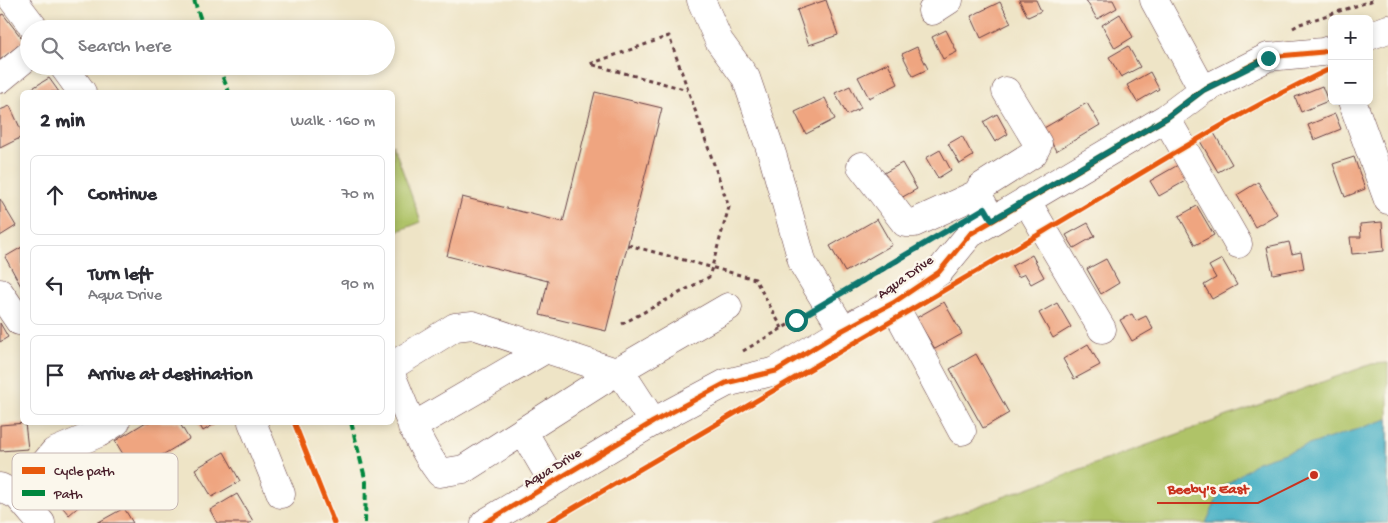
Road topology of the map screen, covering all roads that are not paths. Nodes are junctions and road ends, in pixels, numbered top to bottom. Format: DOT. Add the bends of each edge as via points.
graph roads {
  1 [pos="13,0"];
  2 [pos="701,0"];
  3 [pos="1154,0"];
  4 [pos="28,20"];
  5 [pos="1388,29"];
  6 [pos="1373,35"];
  7 [pos="1328,56"];
  8 [pos="20,62"];
  9 [pos="70,75"];
  10 [pos="0,79"];
  11 [pos="81,90"];
  12 [pos="1203,90"];
  13 [pos="1006,91"];
  14 [pos="1353,105"];
  15 [pos="1166,118"];
  16 [pos="861,166"];
  17 [pos="977,194"];
  18 [pos="1026,200"];
  19 [pos="1388,200"];
  20 [pos="992,220"];
  21 [pos="1238,244"];
  22 [pos="0,293"];
  23 [pos="893,303"];
  24 [pos="728,306"];
  25 [pos="20,321"];
  26 [pos="1102,329"];
  27 [pos="843,330"];
  28 [pos="546,348"];
  29 [pos="395,364"];
  30 [pos="616,372"];
  31 [pos="395,384"];
  32 [pos="653,422"];
  33 [pos="111,425"];
  34 [pos="253,425"];
  35 [pos="412,427"];
  36 [pos="523,431"];
  37 [pos="962,431"];
  38 [pos="53,453"];
  39 [pos="553,482"];
  40 [pos="281,494"];
  41 [pos="27,510"];
  42 [pos="39,522"];
  43 [pos="485,523"];
  1 -- 4 [label="street"];
  2 -- 27 [label="street" via="719,41 746,78 773,157 803,264"];
  3 -- 12 [label="street"];
  5 -- 6 [label="street"];
  7 -- 12 [label="street, Aqua Drive" via="1268,58"];
  8 -- 10 [label="street"];
  9 -- 11 [label="street"];
  12 -- 15 [label="street, Aqua Drive"];
  13 -- 17 [label="street" via="1038,144 1033,154 981,187"];
  14 -- 19 [label="street"];
  15 -- 18 [label="street, Aqua Drive"];
  15 -- 21 [label="street"];
  16 -- 17 [label="street" via="904,223 914,223"];
  17 -- 20 [label="street"];
  18 -- 20 [label="street, Aqua Drive"];
  18 -- 26 [label="street"];
  20 -- 23 [label="street, Aqua Drive" via="970,234 939,272"];
  22 -- 25 [label="street"];
  23 -- 27 [label="street, Aqua Drive"];
  23 -- 37 [label="street"];
  24 -- 30 [label="street"];
  27 -- 32 [label="street, Aqua Drive" via="776,370 726,384"];
  28 -- 29 [label="street" via="473,325 455,327"];
  28 -- 30 [label="street"];
  28 -- 35 [label="street"];
  30 -- 32 [label="street" via="627,382"];
  30 -- 36 [label="street"];
  31 -- 35 [label="street"];
  32 -- 39 [label="street, Aqua Drive"];
  33 -- 38 [label="street"];
  34 -- 40 [label="street"];
  35 -- 36 [label="street" via="440,473 464,469"];
  36 -- 39 [label="street"];
  39 -- 43 [label="street, Aqua Drive"];
  41 -- 42 [label="street"];
}
